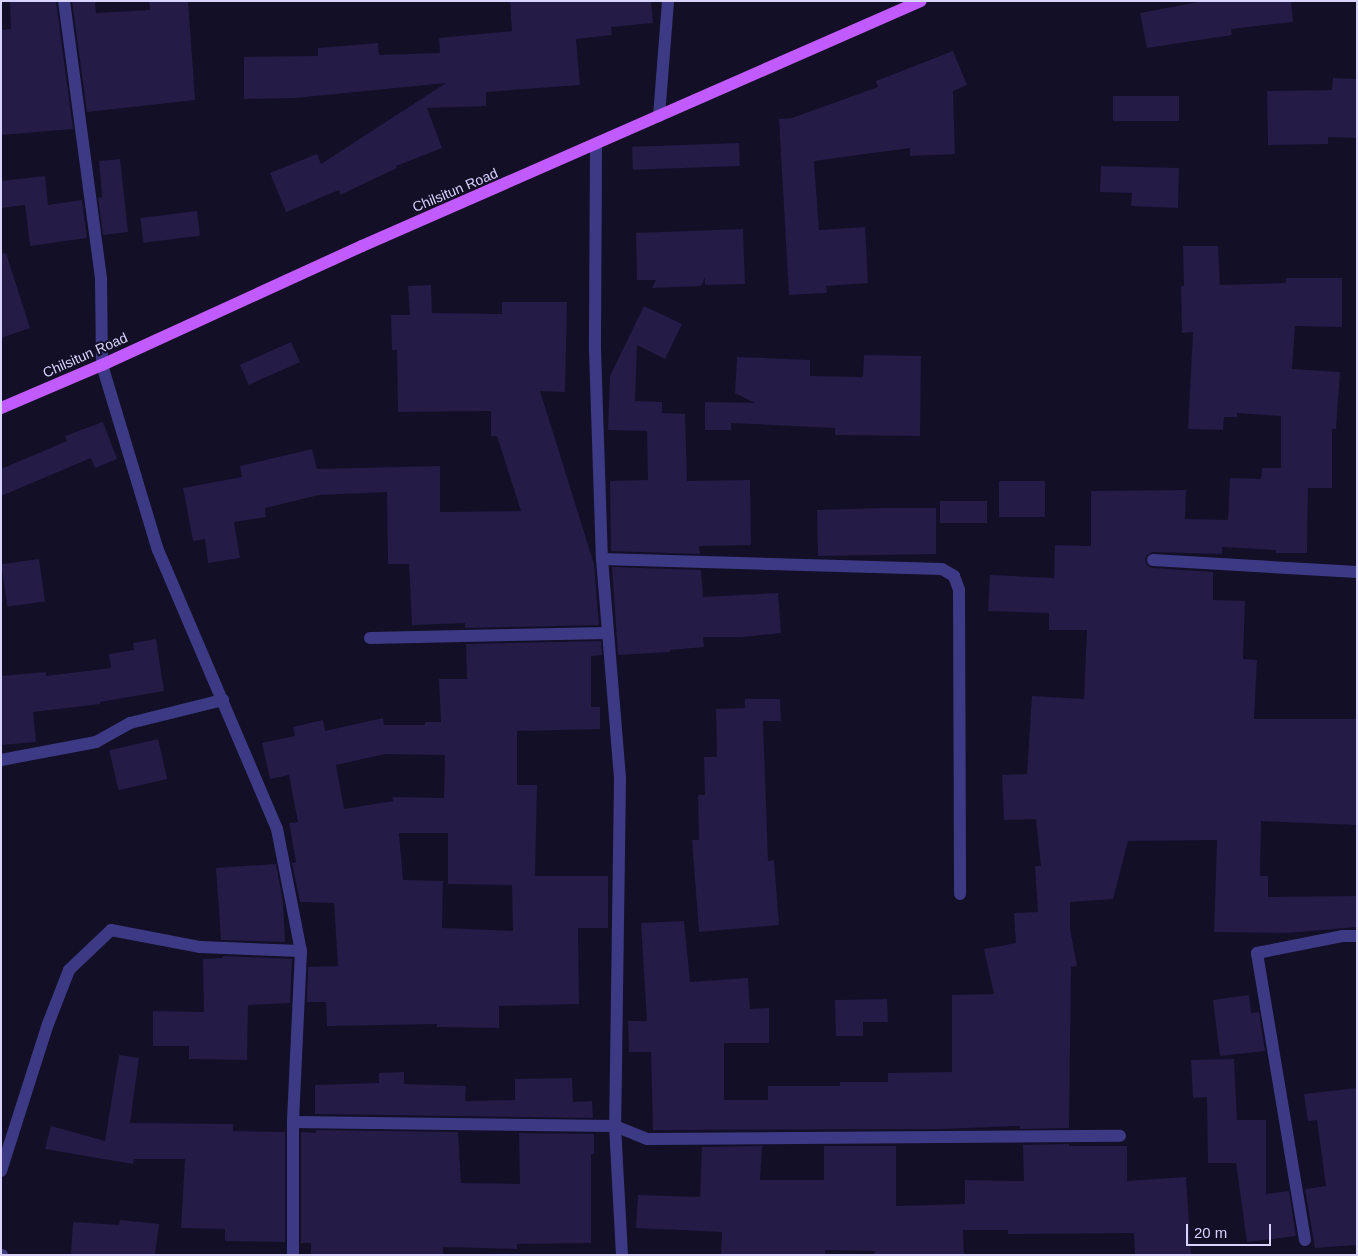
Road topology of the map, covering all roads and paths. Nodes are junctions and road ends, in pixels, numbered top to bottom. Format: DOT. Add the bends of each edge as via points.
graph roads {
  1 [pos="64,1"];
  2 [pos="668,1"];
  3 [pos="922,1"];
  4 [pos="659,116"];
  5 [pos="596,145"];
  6 [pos="102,365"];
  7 [pos="1,408"];
  8 [pos="602,559"];
  9 [pos="1153,560"];
  10 [pos="1357,572"];
  11 [pos="608,632"];
  12 [pos="370,638"];
  13 [pos="223,700"];
  14 [pos="1,760"];
  15 [pos="960,894"];
  16 [pos="1357,936"];
  17 [pos="300,951"];
  18 [pos="293,1122"];
  19 [pos="616,1126"];
  20 [pos="1120,1136"];
  21 [pos="1,1171"];
  22 [pos="1305,1240"];
  23 [pos="293,1255"];
  24 [pos="622,1255"];
  1 -- 6 [label="street" via="101,280"];
  2 -- 4 [label="street"];
  3 -- 4 [label="main road, Chilsitun Road"];
  4 -- 5 [label="main road, Chilsitun Road"];
  5 -- 6 [label="main road, Chilsitun Road" via="362,246"];
  5 -- 8 [label="street" via="595,350"];
  6 -- 7 [label="main road, Chilsitun Road"];
  6 -- 13 [label="street" via="158,550"];
  8 -- 11 [label="street"];
  8 -- 15 [label="street" via="942,569 954,576 959,590"];
  9 -- 10 [label="street"];
  11 -- 12 [label="street"];
  11 -- 19 [label="street" via="620,779"];
  13 -- 14 [label="street" via="130,723 96,742"];
  13 -- 17 [label="street" via="276,829"];
  16 -- 22 [label="street" via="1257,953"];
  17 -- 18 [label="street"];
  17 -- 21 [label="street" via="200,947 111,930 69,970 48,1024"];
  18 -- 19 [label="street"];
  18 -- 23 [label="street"];
  19 -- 20 [label="street" via="648,1140"];
  19 -- 24 [label="street"];
}
